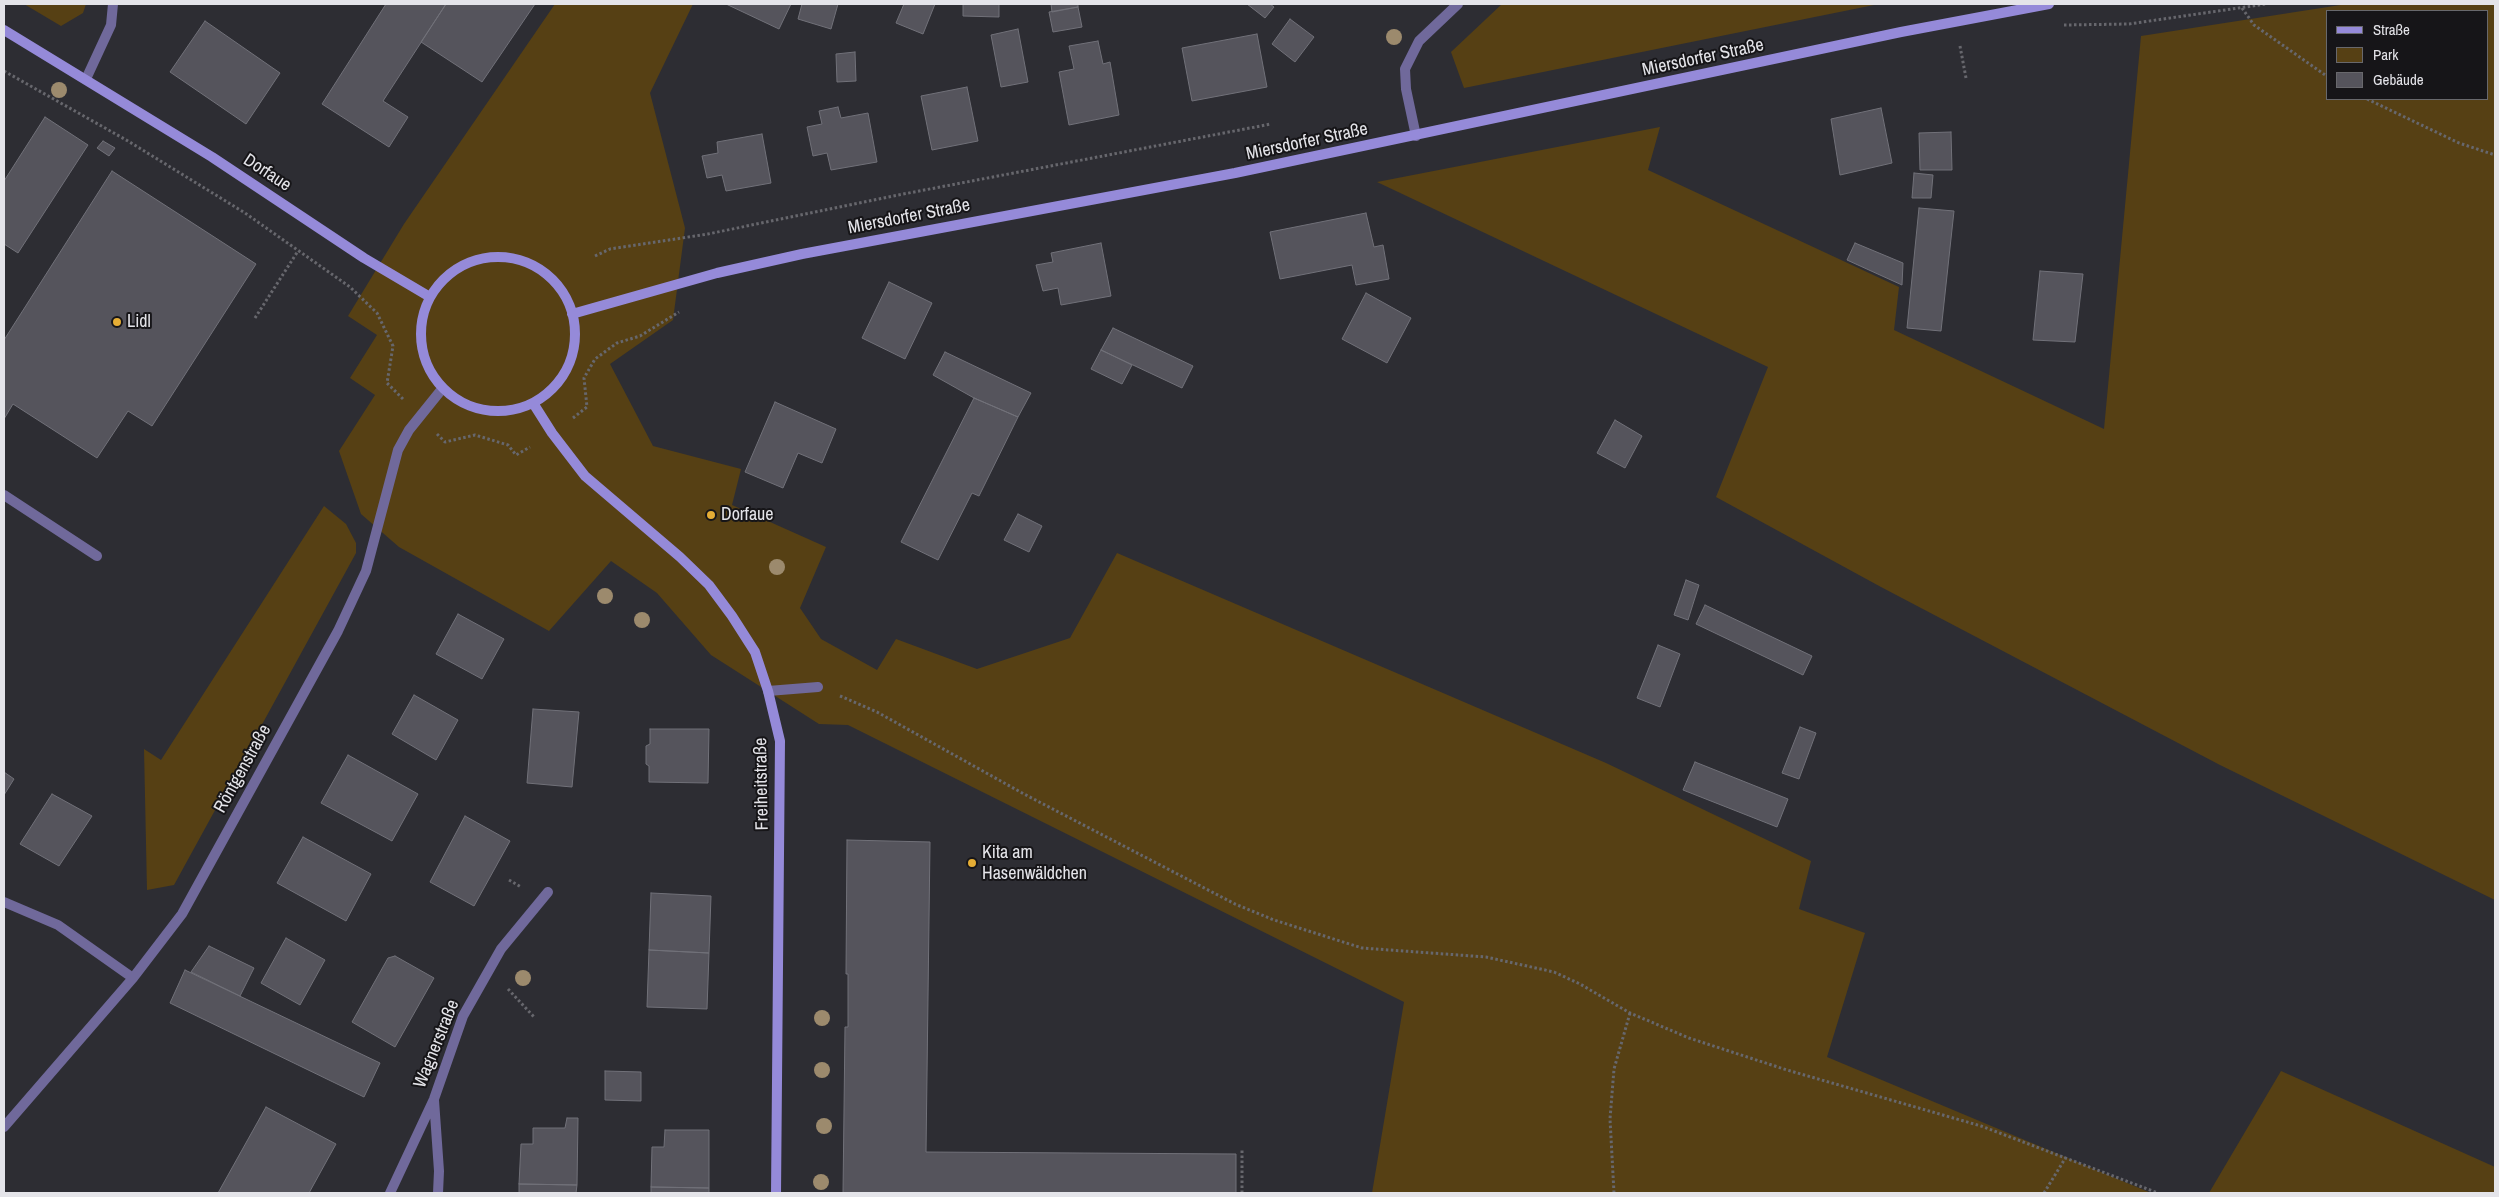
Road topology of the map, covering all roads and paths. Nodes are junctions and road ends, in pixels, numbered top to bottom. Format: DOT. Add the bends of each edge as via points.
graph roads {
  1 [pos="113,4"];
  2 [pos="1458,4"];
  3 [pos="2049,4"];
  4 [pos="2266,4"];
  5 [pos="2242,8"];
  6 [pos="2129,24"];
  7 [pos="4,30"];
  8 [pos="1960,45"];
  9 [pos="4,71"];
  10 [pos="2326,76"];
  11 [pos="1966,78"];
  12 [pos="86,79"];
  13 [pos="2369,100"];
  14 [pos="1272,124"];
  15 [pos="1416,136"];
  16 [pos="2495,155"];
  17 [pos="298,251"];
  18 [pos="594,256"];
  19 [pos="430,297"];
  20 [pos="572,314"];
  21 [pos="255,318"];
  22 [pos="388,383"];
  23 [pos="442,389"];
  24 [pos="533,403"];
  25 [pos="4,495"];
  26 [pos="97,556"];
  27 [pos="818,687"];
  28 [pos="768,691"];
  29 [pos="548,892"];
  30 [pos="4,902"];
  31 [pos="490,968"];
  32 [pos="133,978"];
  33 [pos="1630,1013"];
  34 [pos="535,1018"];
  35 [pos="434,1099"];
  36 [pos="4,1127"];
  37 [pos="1242,1149"];
  38 [pos="2066,1157"];
  39 [pos="390,1193"];
  40 [pos="438,1193"];
  41 [pos="776,1193"];
  42 [pos="1242,1193"];
  43 [pos="1614,1193"];
  44 [pos="2044,1193"];
  45 [pos="2158,1193"];
  1 -- 12 [label="street" via="111,25"];
  2 -- 15 [label="street" via="1419,41 1405,68"];
  3 -- 15 [label="street, Miersdorfer Straße" via="1901,32"];
  4 -- 5 [label="path"];
  5 -- 6 [label="path"];
  5 -- 10 [label="path" via="2254,25"];
  7 -- 12 [label="street, Dorfaue"];
  8 -- 11 [label="path"];
  9 -- 17 [label="path" via="128,141 245,213"];
  12 -- 19 [label="street, Dorfaue"];
  13 -- 16 [label="path" via="2459,143"];
  14 -- 18 [label="path" via="708,234 610,249"];
  15 -- 20 [label="street, Miersdorfer Straße" via="793,256 717,273"];
  17 -- 21 [label="path"];
  17 -- 22 [label="path" via="350,287 377,313 393,346"];
  19 -- 20 [label="street" via="450,273 464,264 479,259 512,258 542,271 555,282 566,297"];
  19 -- 23 [label="street" via="423,312 421,345 425,362"];
  20 -- 24 [label="street" via="574,342 566,371 557,384"];
  23 -- 24 [label="street" via="455,400 485,411 518,409"];
  23 -- 32 [label="street, Röntgenstraße" via="409,430 398,450 366,571 328,649 182,914"];
  24 -- 28 [label="street, Freiheitstraße" via="585,476 709,586 755,652"];
  25 -- 26 [label="street"];
  27 -- 28 [label="street"];
  27 -- 33 [label="path" via="877,712 1024,794 1234,904 1362,948 1486,956 1525,964 1580,984"];
  28 -- 41 [label="street, Freiheitstraße" via="780,741"];
  29 -- 31 [label="street, Wagnerstraße"];
  30 -- 32 [label="street" via="58,925"];
  31 -- 34 [label="path"];
  31 -- 35 [label="street, Wagnerstraße" via="463,1016"];
  32 -- 36 [label="street, Röntgenstraße"];
  33 -- 38 [label="path" via="1689,1038 1981,1126"];
  33 -- 43 [label="path" via="1614,1069 1610,1118"];
  35 -- 39 [label="street, Wagnerstraße"];
  35 -- 40 [label="street" via="440,1171"];
  37 -- 42 [label="path"];
  38 -- 44 [label="path"];
  38 -- 45 [label="path"];
}
